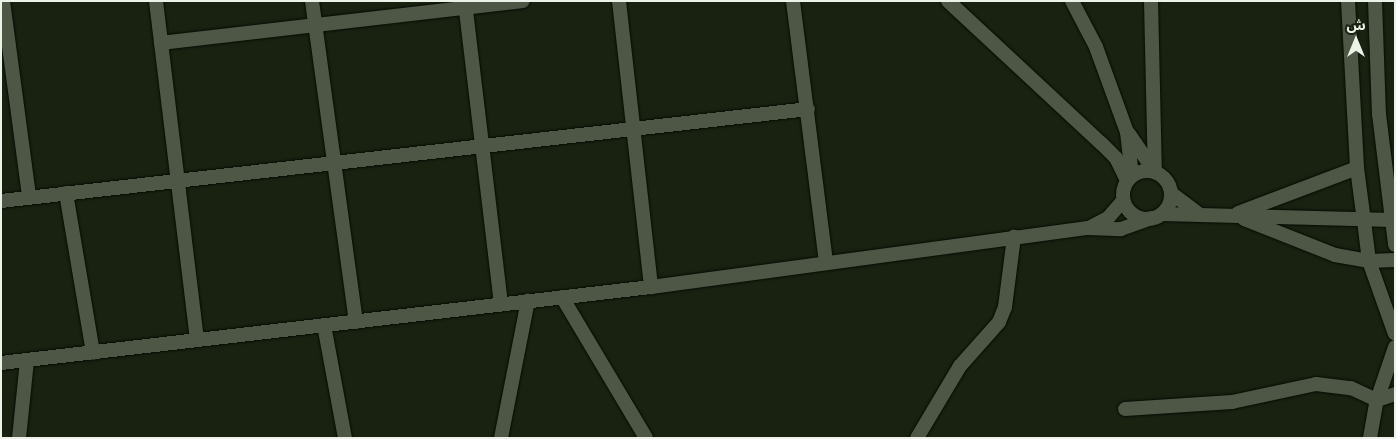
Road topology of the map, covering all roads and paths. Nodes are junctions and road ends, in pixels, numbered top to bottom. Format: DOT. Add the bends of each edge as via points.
graph roads {
  1 [pos="4,1"];
  2 [pos="156,1"];
  3 [pos="312,1"];
  4 [pos="523,1"];
  5 [pos="619,1"];
  6 [pos="793,1"];
  7 [pos="948,1"];
  8 [pos="1072,1"];
  9 [pos="1151,1"];
  10 [pos="1348,1"];
  11 [pos="1375,1"];
  12 [pos="465,5"];
  13 [pos="314,24"];
  14 [pos="161,43"];
  15 [pos="808,109"];
  16 [pos="636,127"];
  17 [pos="1127,132"];
  18 [pos="482,146"];
  19 [pos="332,162"];
  20 [pos="1357,168"];
  21 [pos="1154,172"];
  22 [pos="179,179"];
  23 [pos="1129,179"];
  24 [pos="66,193"];
  25 [pos="1171,193"];
  26 [pos="29,197"];
  27 [pos="1,201"];
  28 [pos="1123,201"];
  29 [pos="1200,214"];
  30 [pos="1234,214"];
  31 [pos="1156,216"];
  32 [pos="1392,220"];
  33 [pos="1364,221"];
  34 [pos="1088,228"];
  35 [pos="1014,237"];
  36 [pos="1395,245"];
  37 [pos="1395,260"];
  38 [pos="1369,261"];
  39 [pos="826,263"];
  40 [pos="651,287"];
  41 [pos="562,297"];
  42 [pos="528,301"];
  43 [pos="501,304"];
  44 [pos="356,322"];
  45 [pos="324,326"];
  46 [pos="1395,334"];
  47 [pos="197,340"];
  48 [pos="1395,347"];
  49 [pos="93,353"];
  50 [pos="26,360"];
  51 [pos="1,364"];
  52 [pos="1395,394"];
  53 [pos="1377,400"];
  54 [pos="1125,409"];
  55 [pos="18,438"];
  56 [pos="345,438"];
  57 [pos="501,438"];
  58 [pos="646,438"];
  59 [pos="917,438"];
  60 [pos="1370,438"];
  1 -- 26 [label="street"];
  2 -- 14 [label="street"];
  3 -- 13 [label="street"];
  4 -- 12 [label="street"];
  5 -- 16 [label="street"];
  6 -- 15 [label="street"];
  7 -- 23 [label="street" via="1102,143"];
  8 -- 17 [label="street" via="1096,47"];
  9 -- 21 [label="street"];
  10 -- 20 [label="street"];
  11 -- 32 [label="street" via="1379,114"];
  12 -- 13 [label="street"];
  12 -- 18 [label="street"];
  13 -- 14 [label="street"];
  13 -- 19 [label="street"];
  14 -- 22 [label="street"];
  15 -- 16 [label="street"];
  15 -- 39 [label="street"];
  16 -- 18 [label="street"];
  16 -- 40 [label="street"];
  17 -- 21 [label="street"];
  17 -- 23 [label="street"];
  18 -- 19 [label="street"];
  18 -- 43 [label="street"];
  19 -- 22 [label="street"];
  19 -- 44 [label="street"];
  20 -- 30 [label="street"];
  20 -- 33 [label="street"];
  21 -- 23 [label="street" via="1139,172"];
  21 -- 25 [label="street" via="1166,180"];
  22 -- 24 [label="street"];
  22 -- 47 [label="street"];
  23 -- 28 [label="street"];
  24 -- 26 [label="street"];
  24 -- 49 [label="street"];
  25 -- 29 [label="street"];
  25 -- 31 [label="street" via="1169,204"];
  26 -- 27 [label="street"];
  28 -- 31 [label="street" via="1131,213"];
  28 -- 34 [label="street" via="1108,218"];
  29 -- 30 [label="street"];
  29 -- 31 [label="street"];
  30 -- 33 [label="street"];
  30 -- 38 [label="street" via="1326,252"];
  31 -- 34 [label="street" via="1121,229"];
  32 -- 33 [label="street"];
  32 -- 36 [label="street"];
  33 -- 38 [label="street"];
  34 -- 35 [label="street"];
  35 -- 39 [label="street"];
  35 -- 59 [label="street" via="1005,307 999,322 960,366"];
  37 -- 38 [label="street"];
  38 -- 46 [label="street"];
  39 -- 40 [label="street"];
  40 -- 41 [label="street"];
  41 -- 42 [label="street"];
  41 -- 58 [label="street"];
  42 -- 43 [label="street"];
  42 -- 57 [label="street"];
  43 -- 44 [label="street"];
  44 -- 45 [label="street"];
  45 -- 47 [label="street"];
  45 -- 56 [label="street"];
  47 -- 49 [label="street"];
  48 -- 53 [label="street"];
  49 -- 50 [label="street"];
  50 -- 51 [label="street"];
  50 -- 55 [label="street"];
  52 -- 53 [label="street"];
  53 -- 54 [label="street" via="1351,388 1316,384 1232,402"];
  53 -- 60 [label="street"];
}
